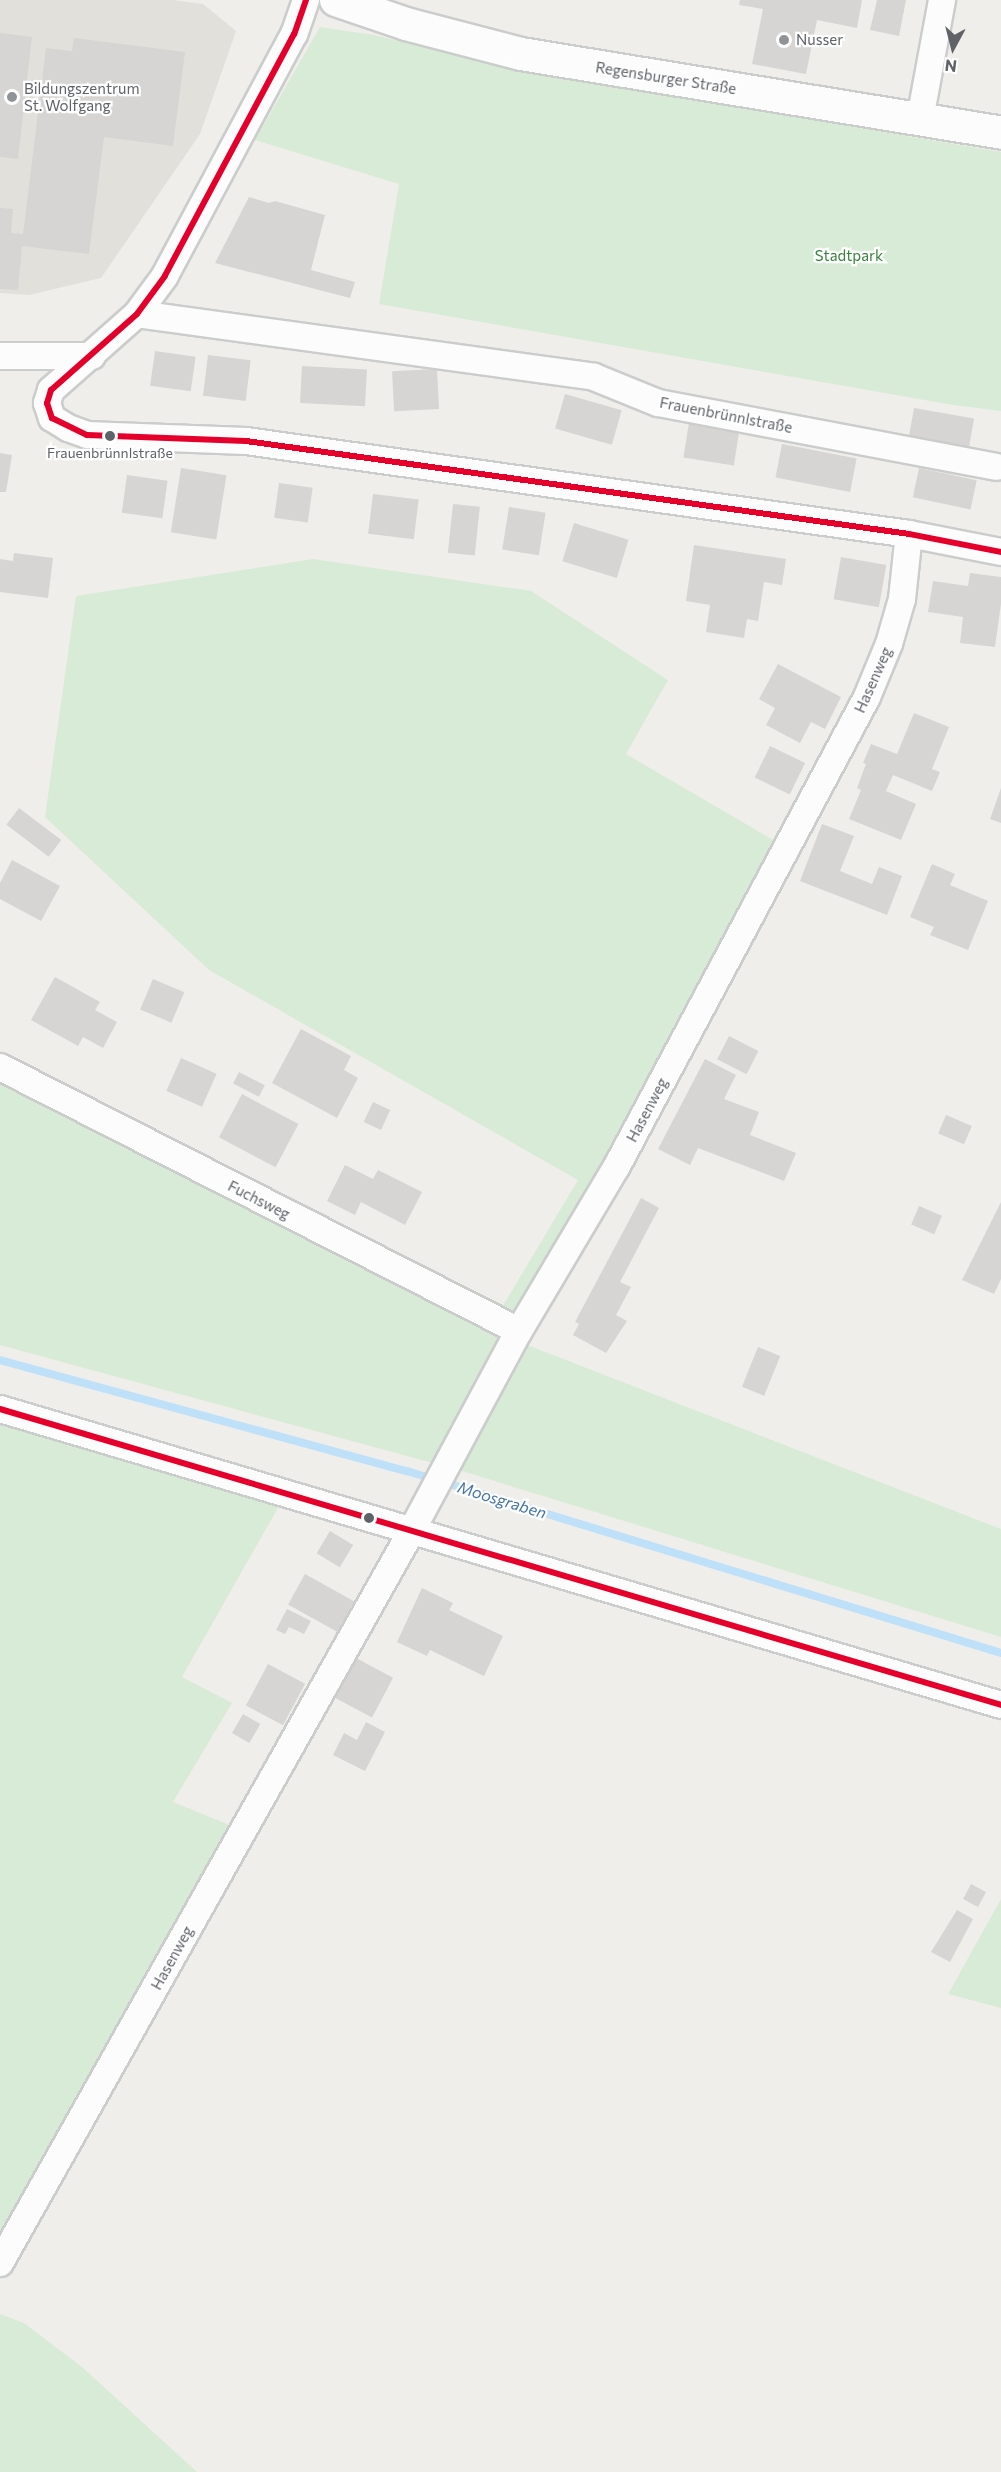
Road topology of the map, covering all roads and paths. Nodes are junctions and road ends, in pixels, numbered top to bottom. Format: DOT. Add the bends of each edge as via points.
graph roads {
  1 [pos="306,0"];
  2 [pos="336,0"];
  3 [pos="942,0"];
  4 [pos="920,119"];
  5 [pos="1001,133"];
  6 [pos="136,314"];
  7 [pos="0,356"];
  8 [pos="92,356"];
  9 [pos="996,467"];
  10 [pos="909,534"];
  11 [pos="1001,552"];
  12 [pos="0,1067"];
  13 [pos="519,1331"];
  14 [pos="0,1409"];
  15 [pos="411,1532"];
  16 [pos="1001,1705"];
  17 [pos="0,2263"];
  1 -- 6 [label="street" via="294,34 165,276"];
  2 -- 4 [label="street, Regensburger Straße" via="406,24 521,54"];
  3 -- 4 [label="street"];
  4 -- 5 [label="street, Regensburger Straße"];
  6 -- 8 [label="street"];
  6 -- 9 [label="street, Frauenbrünnlstraße" via="594,377 658,403"];
  7 -- 8 [label="street"];
  8 -- 10 [label="street" via="51,390 47,403 52,418 87,435 246,441"];
  10 -- 11 [label="street"];
  10 -- 13 [label="street, Hasenweg" via="902,599 867,697 616,1166"];
  12 -- 13 [label="street, Fuchsweg"];
  13 -- 15 [label="street, Hasenweg"];
  14 -- 15 [label="street"];
  15 -- 16 [label="street"];
  15 -- 17 [label="street, Hasenweg"];
}
